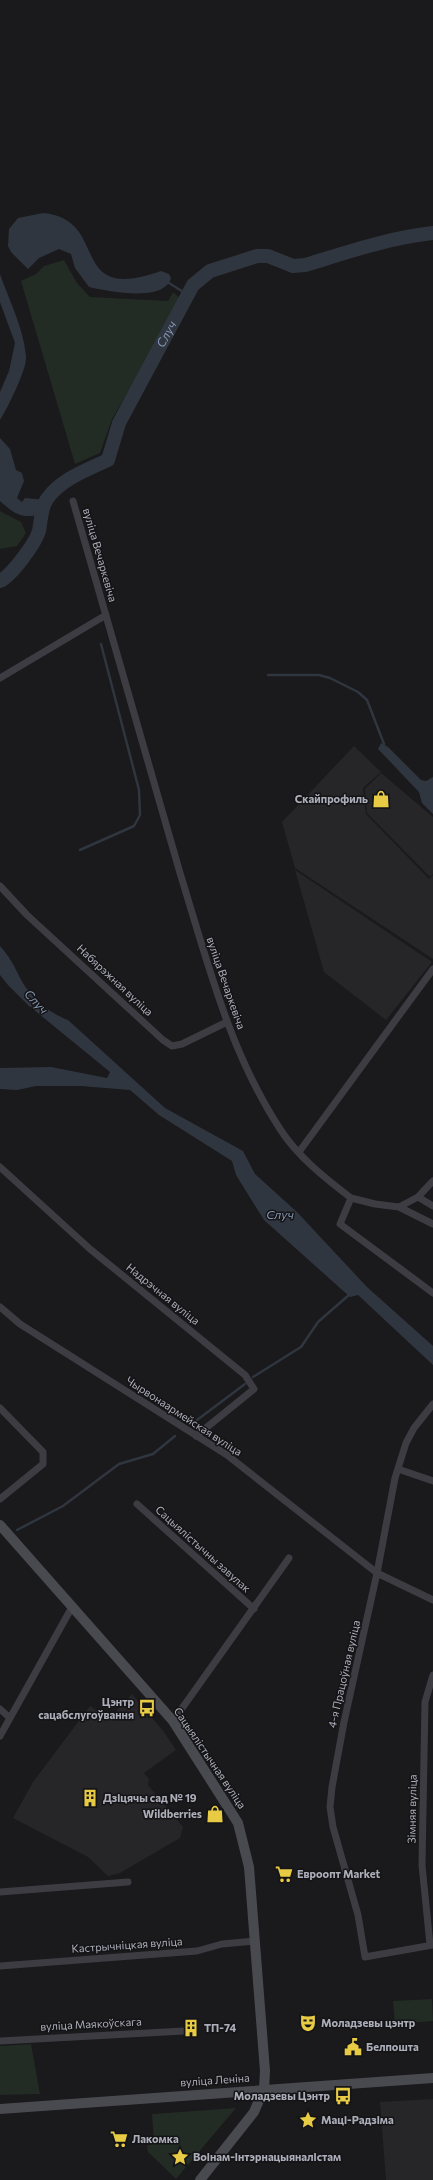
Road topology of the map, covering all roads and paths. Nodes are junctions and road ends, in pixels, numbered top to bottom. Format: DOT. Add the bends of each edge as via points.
graph roads {
  1 [pos="73,501"];
  2 [pos="106,615"];
  3 [pos="0,678"];
  4 [pos="0,886"];
  5 [pos="433,969"];
  6 [pos="227,1022"];
  7 [pos="299,1152"];
  8 [pos="0,1167"];
  9 [pos="433,1181"];
  10 [pos="418,1197"];
  11 [pos="351,1198"];
  12 [pos="433,1206"];
  13 [pos="399,1207"];
  14 [pos="433,1224"];
  15 [pos="433,1293"];
  16 [pos="0,1307"];
  17 [pos="433,1404"];
  18 [pos="0,1408"];
  19 [pos="196,1436"];
  20 [pos="398,1468"];
  21 [pos="433,1481"];
  22 [pos="0,1499"];
  23 [pos="137,1504"];
  24 [pos="0,1525"];
  25 [pos="289,1558"];
  26 [pos="377,1573"];
  27 [pos="433,1600"];
  28 [pos="72,1607"];
  29 [pos="254,1610"];
  30 [pos="433,1675"];
  31 [pos="0,1709"];
  32 [pos="10,1718"];
  33 [pos="173,1721"];
  34 [pos="425,1724"];
  35 [pos="433,1726"];
  36 [pos="0,1736"];
  37 [pos="128,1882"];
  38 [pos="0,1892"];
  39 [pos="255,1941"];
  40 [pos="431,1945"];
  41 [pos="0,1966"];
  42 [pos="184,2031"];
  43 [pos="0,2041"];
  44 [pos="433,2078"];
  45 [pos="264,2089"];
  46 [pos="0,2109"];
  47 [pos="200,2180"];
  1 -- 2 [label="street, вуліца Вечаркевіча"];
  2 -- 3 [label="street"];
  2 -- 6 [label="street, вуліца Вечаркевіча" via="201,944"];
  4 -- 6 [label="street, Набярэжная вуліца" via="27,915 172,1046 182,1044"];
  5 -- 7 [label="street"];
  6 -- 7 [label="street, вуліца Вечаркевіча" via="253,1082 280,1130"];
  7 -- 11 [label="street, вуліца Вечаркевіча" via="325,1179"];
  8 -- 19 [label="street, Надрэчная вуліца" via="90,1250 245,1375 254,1389"];
  9 -- 10 [label="street"];
  10 -- 12 [label="street"];
  10 -- 13 [label="street"];
  11 -- 13 [label="street"];
  11 -- 15 [label="street" via="340,1224"];
  13 -- 14 [label="street"];
  16 -- 19 [label="street, Чырвонаармейская вуліца" via="20,1324"];
  17 -- 20 [label="street, 4-я Працоўная вуліца" via="414,1428"];
  18 -- 22 [label="street" via="43,1452 43,1464"];
  19 -- 26 [label="street, Чырвонаармейская вуліца" via="227,1455"];
  20 -- 21 [label="street"];
  20 -- 26 [label="street, 4-я Працоўная вуліца"];
  23 -- 29 [label="street, Сацыялістычны завулак"];
  24 -- 28 [label="main road, Сацыялістычная вуліца"];
  25 -- 29 [label="street, Сацыялістычны завулак"];
  26 -- 27 [label="street, Чырвонаармейская вуліца"];
  26 -- 40 [label="street, 4-я Працоўная вуліца" via="344,1722 330,1808 333,1828 358,1915 365,1957"];
  28 -- 32 [label="street"];
  28 -- 33 [label="main road, Сацыялістычная вуліца"];
  29 -- 33 [label="street, Сацыялістычны завулак"];
  30 -- 34 [label="street, Зімняя вуліца" via="425,1702"];
  31 -- 32 [label="street"];
  32 -- 36 [label="street"];
  33 -- 39 [label="main road, Сацыялістычная вуліца" via="238,1823 249,1867"];
  34 -- 35 [label="street"];
  34 -- 40 [label="street, Зімняя вуліца" via="422,1865"];
  37 -- 38 [label="street"];
  39 -- 41 [label="street, Кастрычніцкая вуліца" via="213,1946 197,1951"];
  39 -- 45 [label="main road, Сацыялістычная вуліца" via="265,2071"];
  42 -- 43 [label="street, вуліца Маякоўскага"];
  44 -- 45 [label="main road, вуліца Леніна"];
  45 -- 46 [label="main road, вуліца Леніна"];
  45 -- 47 [label="main road" via="254,2112"];
}
